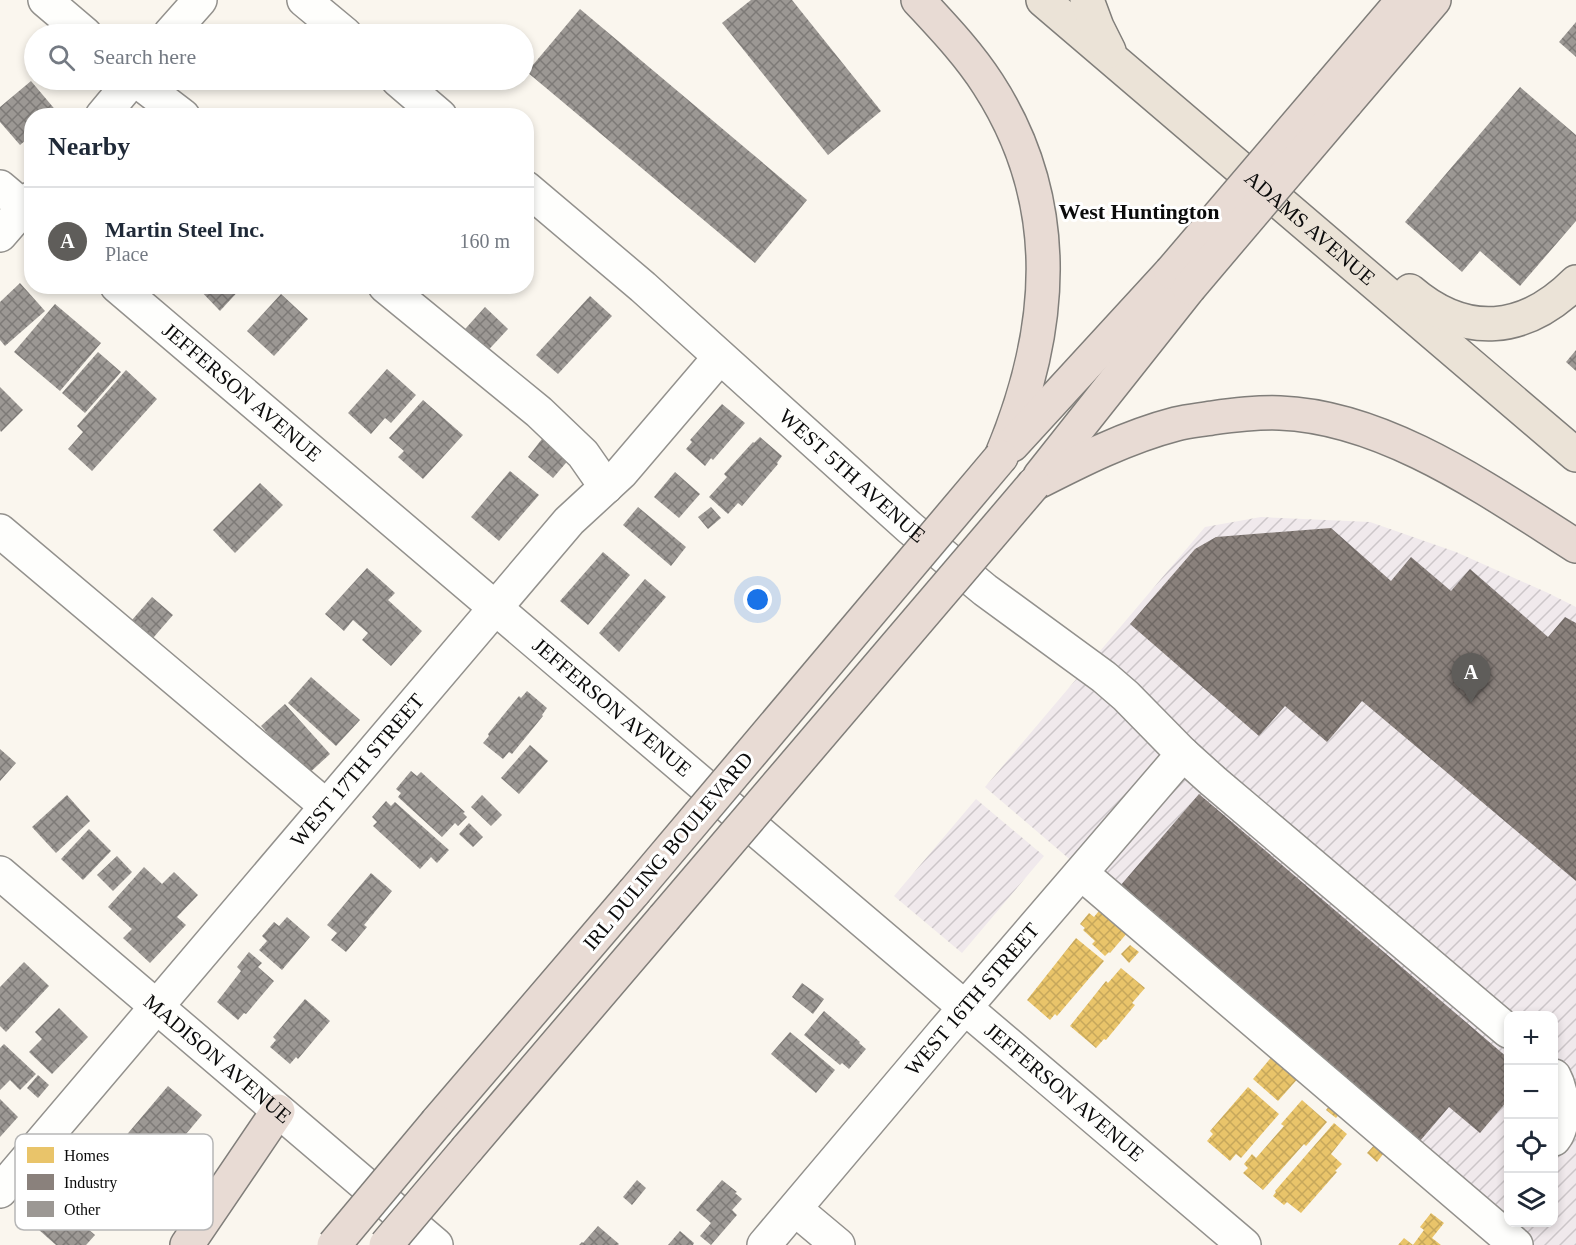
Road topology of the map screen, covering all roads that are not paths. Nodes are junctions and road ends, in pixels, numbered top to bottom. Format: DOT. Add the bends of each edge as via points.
graph roads {
  1 [pos="45,0"];
  2 [pos="200,0"];
  3 [pos="304,0"];
  4 [pos="918,0"];
  5 [pos="1043,0"];
  6 [pos="1087,0"];
  7 [pos="1403,0"];
  8 [pos="1434,0"];
  9 [pos="73,24"];
  10 [pos="180,24"];
  11 [pos="333,24"];
  12 [pos="1114,61"];
  13 [pos="125,90"];
  14 [pos="148,90"];
  15 [pos="410,90"];
  16 [pos="1337,96"];
  17 [pos="109,108"];
  18 [pos="172,108"];
  19 [pos="431,108"];
  20 [pos="1261,186"];
  21 [pos="534,196"];
  22 [pos="22,202"];
  23 [pos="0,235"];
  24 [pos="1180,280"];
  25 [pos="1576,282"];
  26 [pos="126,294"];
  27 [pos="395,294"];
  28 [pos="720,357"];
  29 [pos="1576,455"];
  30 [pos="1001,457"];
  31 [pos="1034,484"];
  32 [pos="606,487"];
  33 [pos="0,531"];
  34 [pos="1576,546"];
  35 [pos="495,608"];
  36 [pos="1183,754"];
  37 [pos="326,806"];
  38 [pos="0,873"];
  39 [pos="1081,873"];
  40 [pos="156,1006"];
  41 [pos="964,1009"];
  42 [pos="1504,1026"];
  43 [pos="1558,1084"];
  44 [pos="278,1111"];
  45 [pos="48,1134"];
  46 [pos="1558,1134"];
  47 [pos="15,1173"];
  48 [pos="0,1191"];
  49 [pos="213,1207"];
  50 [pos="795,1209"];
  51 [pos="197,1230"];
  52 [pos="187,1245"];
  53 [pos="334,1245"];
  54 [pos="386,1245"];
  55 [pos="436,1245"];
  56 [pos="764,1245"];
  57 [pos="838,1245"];
  58 [pos="1244,1245"];
  59 [pos="1516,1245"];
  1 -- 9 [label="street"];
  2 -- 10 [label="street"];
  3 -- 11 [label="street"];
  4 -- 30 [label="highway" via="958,43 988,84 1013,128 1032,177 1042,234 1044,290 1026,390"];
  5 -- 12 [label="main road, ADAMS AVENUE"];
  6 -- 12 [label="main road"];
  7 -- 16 [label="highway"];
  8 -- 16 [label="highway"];
  12 -- 20 [label="main road, ADAMS AVENUE"];
  13 -- 17 [label="street"];
  14 -- 18 [label="street"];
  15 -- 19 [label="street"];
  16 -- 24 [label="highway, bridge"];
  20 -- 25 [label="main road" via="1350,239 1423,302 1462,321 1481,325 1520,320 1562,297"];
  20 -- 29 [label="main road, ADAMS AVENUE"];
  21 -- 28 [label="street, WEST 5TH AVENUE"];
  22 -- 23 [label="street"];
  24 -- 30 [label="highway, IRL DULING BOULEVARD"];
  24 -- 31 [label="highway, IRL DULING BOULEVARD"];
  26 -- 35 [label="street, JEFFERSON AVENUE"];
  27 -- 32 [label="street" via="539,412 583,454"];
  28 -- 32 [label="street, WEST 17TH STREET"];
  28 -- 36 [label="street, WEST 5TH AVENUE" via="918,535 985,590 1104,677"];
  30 -- 53 [label="highway, IRL DULING BOULEVARD, bridge"];
  31 -- 34 [label="highway" via="1130,439 1177,424 1280,413 1329,419 1420,452"];
  31 -- 54 [label="highway, IRL DULING BOULEVARD, bridge"];
  32 -- 35 [label="street, WEST 17TH STREET" via="569,521"];
  33 -- 37 [label="street"];
  35 -- 37 [label="street, WEST 17TH STREET"];
  35 -- 41 [label="street, JEFFERSON AVENUE"];
  36 -- 39 [label="street, WEST 16TH STREET"];
  36 -- 42 [label="street, WEST 5TH AVENUE"];
  37 -- 40 [label="street, WEST 17TH STREET"];
  38 -- 40 [label="street, MADISON AVENUE"];
  39 -- 41 [label="street, WEST 16TH STREET"];
  39 -- 59 [label="street"];
  40 -- 44 [label="street, MADISON AVENUE"];
  40 -- 45 [label="street, WEST 17TH STREET"];
  41 -- 50 [label="street, WEST 16TH STREET"];
  41 -- 58 [label="street, JEFFERSON AVENUE"];
  43 -- 46 [label="street" via="1562,1106"];
  44 -- 49 [label="highway"];
  44 -- 55 [label="street, MADISON AVENUE"];
  47 -- 48 [label="street, WEST 17TH STREET"];
  50 -- 56 [label="street, WEST 16TH STREET"];
  50 -- 57 [label="street"];
  51 -- 52 [label="highway"];
}
